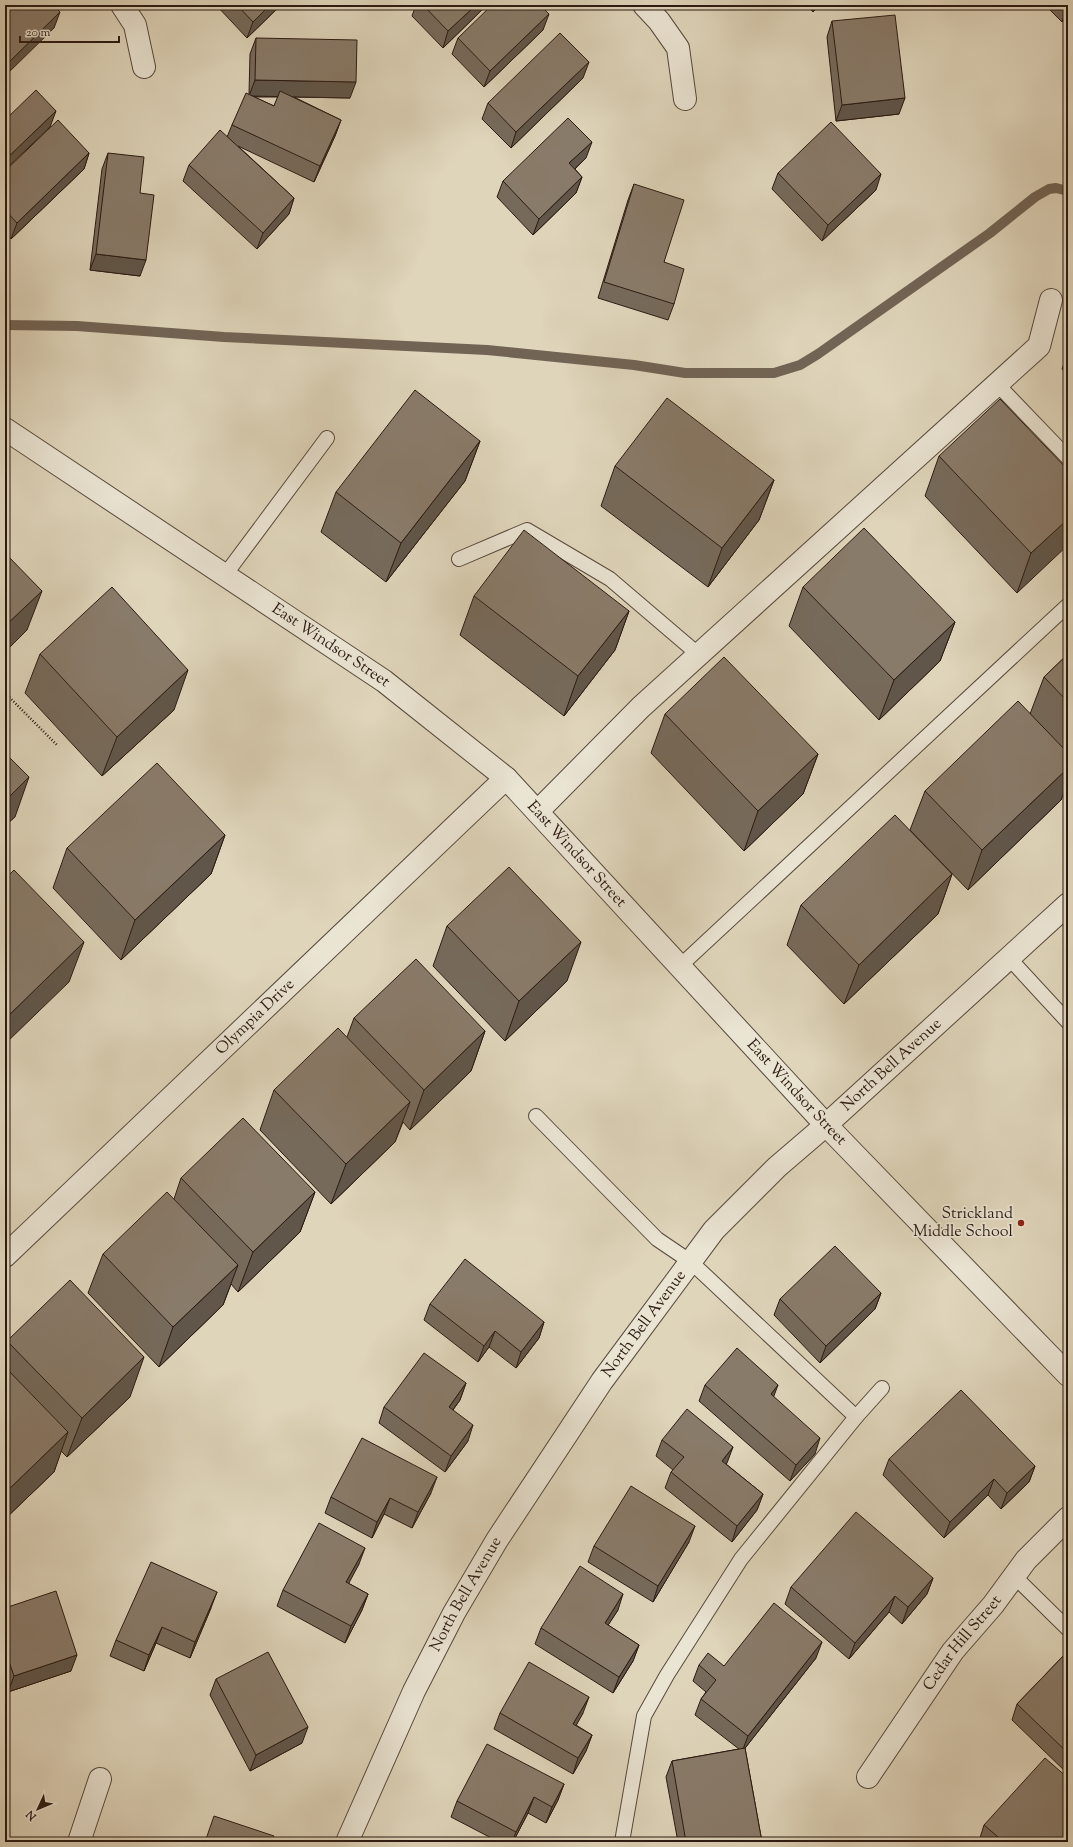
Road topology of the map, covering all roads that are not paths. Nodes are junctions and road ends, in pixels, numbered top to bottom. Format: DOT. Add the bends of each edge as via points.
graph roads {
  1 [pos="122,5"];
  2 [pos="644,5"];
  3 [pos="144,68"];
  4 [pos="685,99"];
  5 [pos="1051,300"];
  6 [pos="997,384"];
  7 [pos="5,429"];
  8 [pos="327,438"];
  9 [pos="1068,458"];
  10 [pos="459,559"];
  11 [pos="224,575"];
  12 [pos="1068,605"];
  13 [pos="699,655"];
  14 [pos="506,778"];
  15 [pos="538,811"];
  16 [pos="1068,904"];
  17 [pos="1009,958"];
  18 [pos="679,967"];
  19 [pos="1068,1022"];
  20 [pos="536,1116"];
  21 [pos="826,1125"];
  22 [pos="5,1256"];
  23 [pos="691,1262"];
  24 [pos="1068,1375"];
  25 [pos="882,1388"];
  26 [pos="856,1417"];
  27 [pos="1068,1518"];
  28 [pos="1014,1576"];
  29 [pos="1068,1629"];
  30 [pos="868,1777"];
  31 [pos="100,1779"];
  32 [pos="79,1842"];
  33 [pos="347,1842"];
  34 [pos="622,1842"];
  1 -- 3 [label="street" via="135,26"];
  2 -- 4 [label="street" via="678,48"];
  5 -- 6 [label="street" via="1039,346"];
  6 -- 9 [label="lane"];
  6 -- 13 [label="street"];
  7 -- 11 [label="street, East Windsor Street"];
  8 -- 11 [label="lane"];
  10 -- 13 [label="lane" via="527,530 610,578"];
  11 -- 14 [label="street, East Windsor Street" via="384,681"];
  12 -- 18 [label="lane"];
  13 -- 15 [label="street" via="641,707"];
  14 -- 15 [label="street, East Windsor Street"];
  14 -- 22 [label="street, Olympia Drive"];
  15 -- 18 [label="street, East Windsor Street"];
  16 -- 17 [label="street, North Bell Avenue"];
  17 -- 19 [label="lane"];
  17 -- 21 [label="street, North Bell Avenue"];
  18 -- 21 [label="street, East Windsor Street"];
  20 -- 23 [label="lane" via="657,1239"];
  21 -- 23 [label="street, North Bell Avenue" via="777,1168 714,1230"];
  21 -- 24 [label="street, East Windsor Street"];
  23 -- 26 [label="lane"];
  23 -- 33 [label="street, North Bell Avenue" via="602,1381 497,1540 454,1613 414,1692"];
  25 -- 26 [label="lane"];
  26 -- 34 [label="lane" via="741,1559 644,1716"];
  27 -- 28 [label="street, Cedar Hill Street" via="1026,1560"];
  28 -- 29 [label="lane"];
  28 -- 30 [label="street, Cedar Hill Street" via="993,1605 953,1651"];
  31 -- 32 [label="street"];
}
